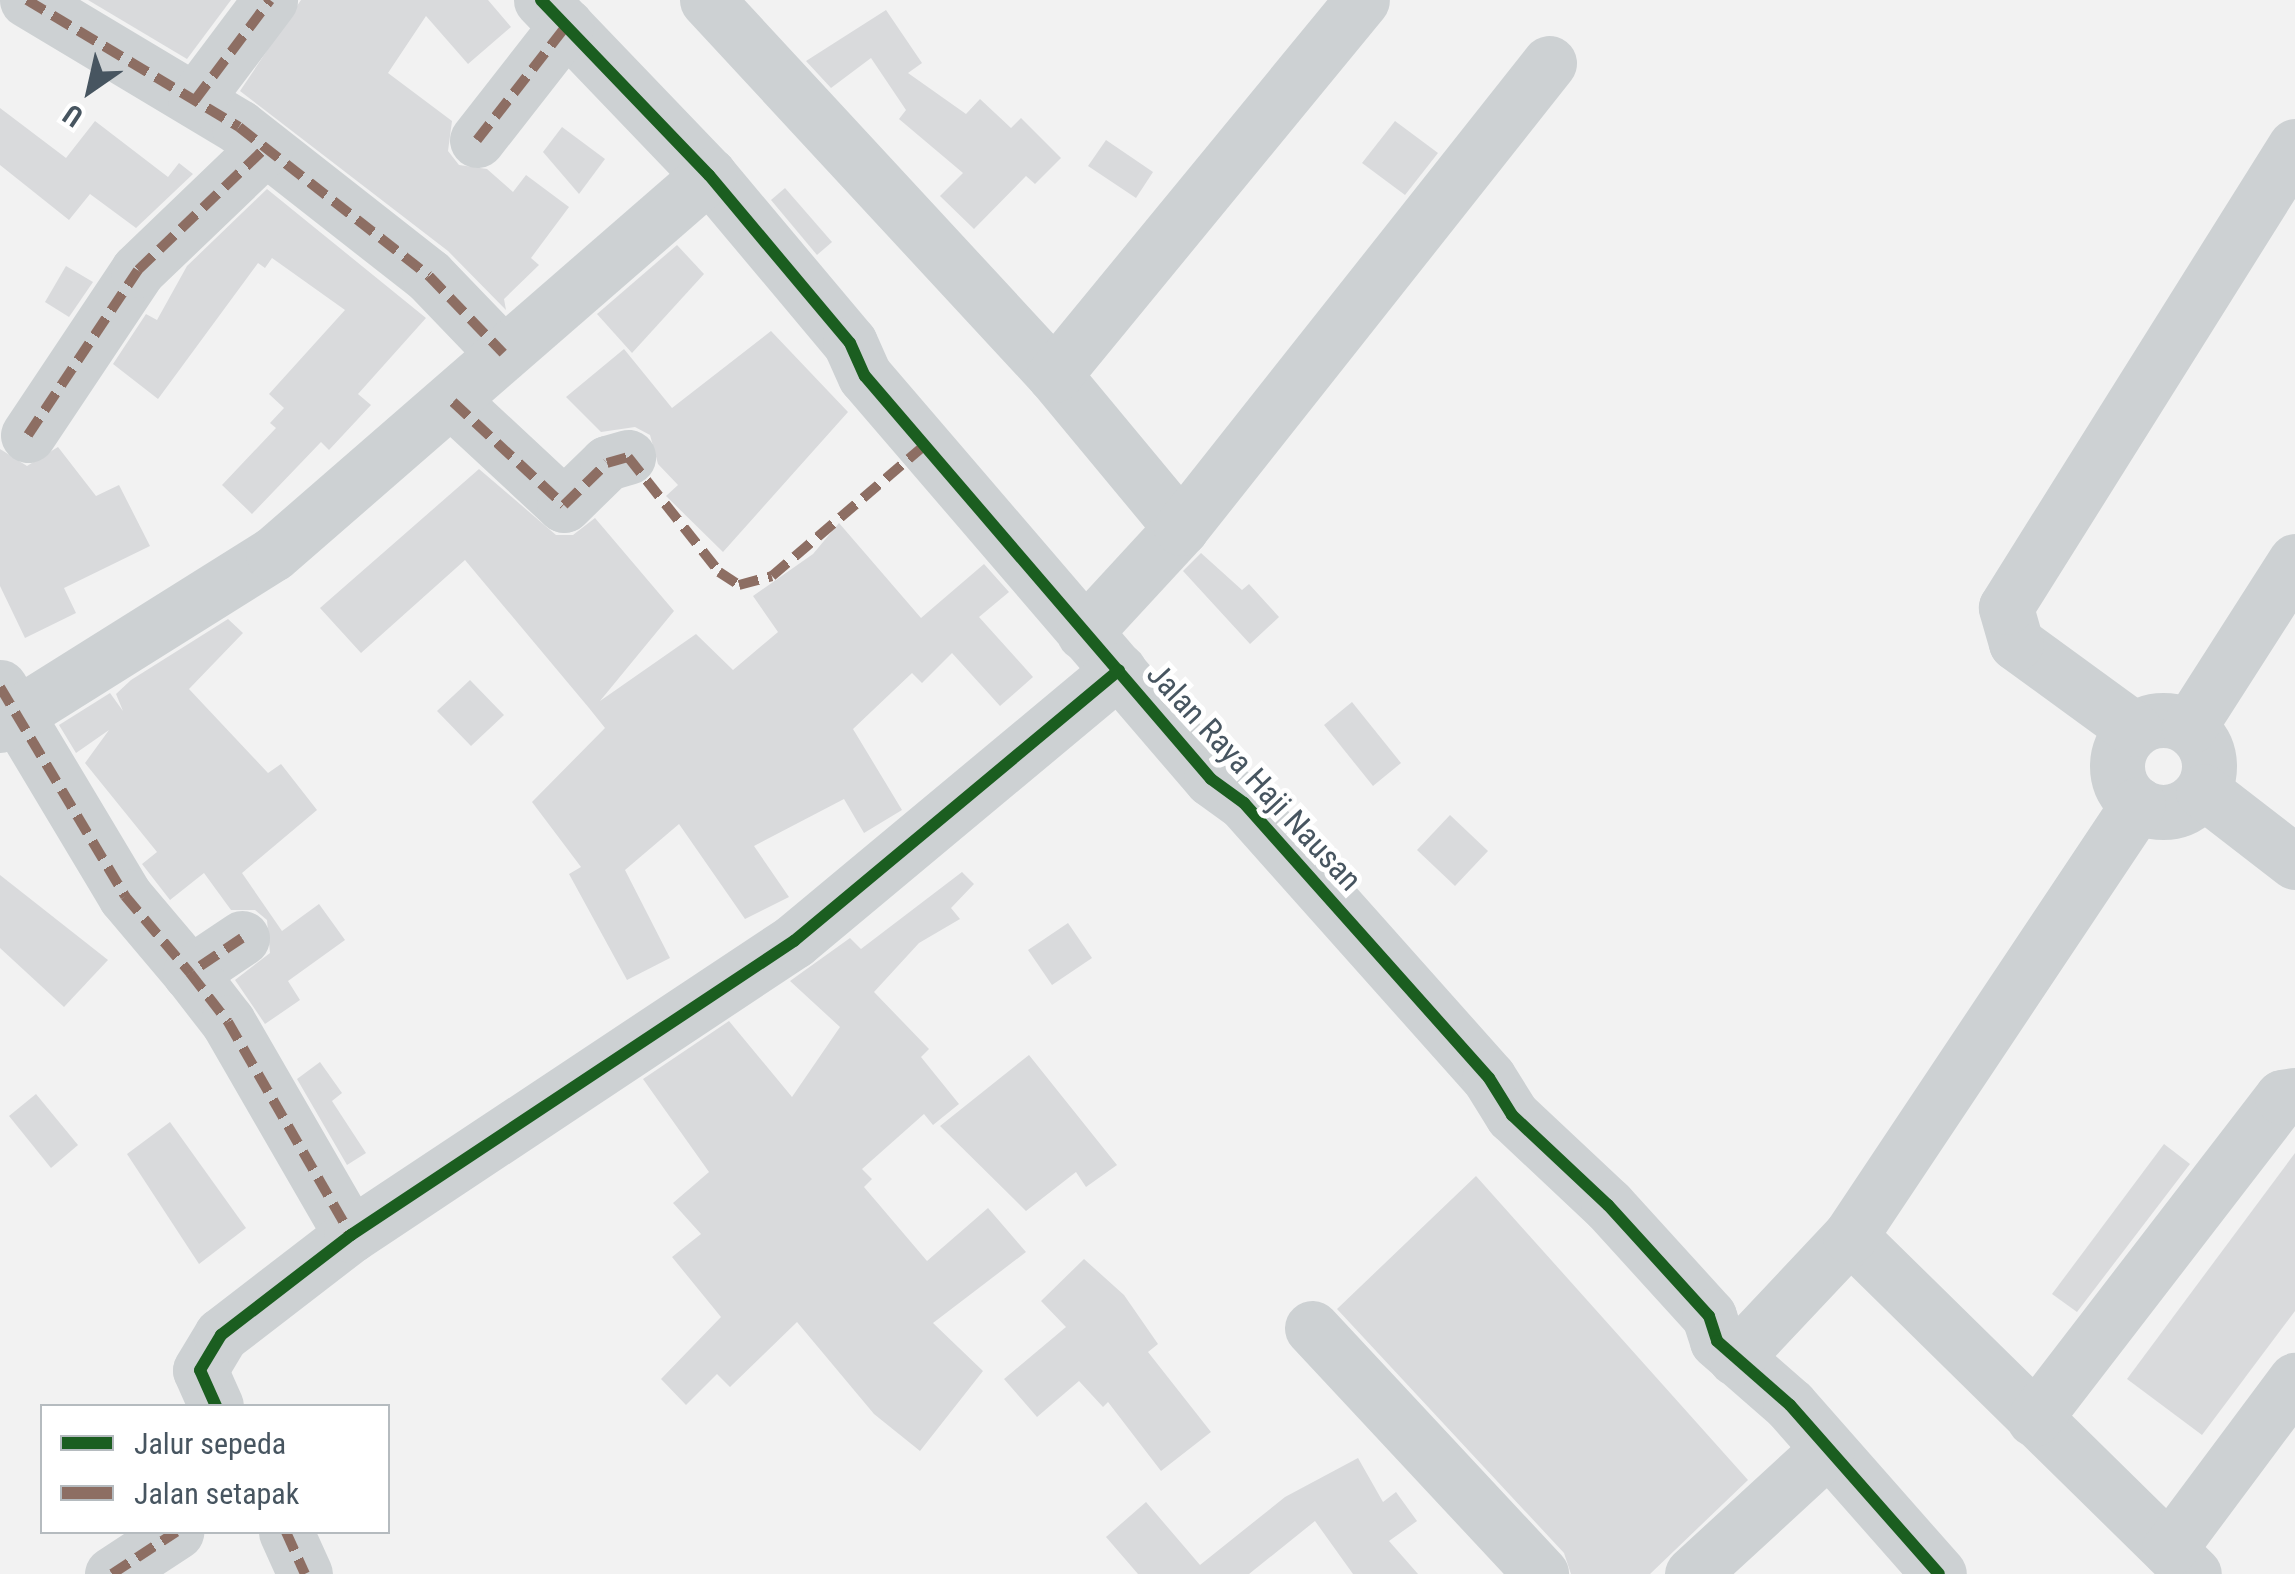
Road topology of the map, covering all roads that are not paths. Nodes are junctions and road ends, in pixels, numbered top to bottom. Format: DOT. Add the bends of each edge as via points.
graph roads {
  1 [pos="27,0"];
  2 [pos="270,0"];
  3 [pos="707,0"];
  4 [pos="1362,0"];
  5 [pos="554,13"];
  6 [pos="1548,62"];
  7 [pos="194,100"];
  8 [pos="476,140"];
  9 [pos="2295,146"];
  10 [pos="265,148"];
  11 [pos="708,175"];
  12 [pos="502,353"];
  13 [pos="1054,374"];
  14 [pos="453,402"];
  15 [pos="28,435"];
  16 [pos="628,457"];
  17 [pos="1181,528"];
  18 [pos="2295,561"];
  19 [pos="1101,652"];
  20 [pos="7,708"];
  21 [pos="2189,727"];
  22 [pos="2134,730"];
  23 [pos="2203,791"];
  24 [pos="2138,804"];
  25 [pos="2295,862"];
  26 [pos="242,938"];
  27 [pos="190,973"];
  28 [pos="2295,1094"];
  29 [pos="351,1235"];
  30 [pos="1850,1236"];
  31 [pos="1312,1328"];
  32 [pos="1734,1358"];
  33 [pos="2295,1380"];
  34 [pos="215,1404"];
  35 [pos="2034,1419"];
  36 [pos="1827,1450"];
  37 [pos="173,1534"];
  38 [pos="287,1534"];
  39 [pos="2182,1561"];
  40 [pos="112,1574"];
  41 [pos="305,1574"];
  42 [pos="1541,1574"];
  43 [pos="1692,1574"];
  44 [pos="1939,1574"];
  1 -- 7 [label="street"];
  2 -- 7 [label="street"];
  3 -- 13 [label="street"];
  4 -- 13 [label="street"];
  5 -- 8 [label="street"];
  5 -- 11 [label="street, Jalan Raya Haji Nausan"];
  6 -- 17 [label="street"];
  7 -- 10 [label="street"];
  9 -- 22 [label="street" via="2006,607 2016,643"];
  10 -- 12 [label="street" via="429,276"];
  10 -- 15 [label="street" via="138,270"];
  11 -- 12 [label="street"];
  11 -- 19 [label="street, Jalan Raya Haji Nausan" via="850,343 865,376"];
  12 -- 14 [label="street"];
  13 -- 17 [label="street"];
  14 -- 16 [label="street" via="564,505 607,463"];
  14 -- 20 [label="street" via="272,554"];
  17 -- 19 [label="street"];
  18 -- 21 [label="street"];
  19 -- 29 [label="street" via="794,942"];
  19 -- 32 [label="street, Jalan Raya Haji Nausan" via="1490,1078 1512,1116 1710,1316"];
  20 -- 27 [label="street" via="126,896"];
  21 -- 22 [label="street" via="2161,719"];
  21 -- 23 [label="street" via="2207,749"];
  22 -- 24 [label="street" via="2117,768"];
  23 -- 24 [label="street" via="2180,809"];
  23 -- 25 [label="street"];
  24 -- 30 [label="street"];
  26 -- 27 [label="street"];
  27 -- 29 [label="street" via="237,1039"];
  28 -- 35 [label="street" via="2282,1097"];
  29 -- 34 [label="street" via="208,1350 200,1370"];
  30 -- 32 [label="street"];
  30 -- 35 [label="street"];
  31 -- 42 [label="street"];
  32 -- 36 [label="street, Jalan Raya Haji Nausan"];
  33 -- 39 [label="street"];
  35 -- 39 [label="street"];
  36 -- 43 [label="street"];
  36 -- 44 [label="street, Jalan Raya Haji Nausan"];
  37 -- 40 [label="street"];
  38 -- 41 [label="street"];
}
